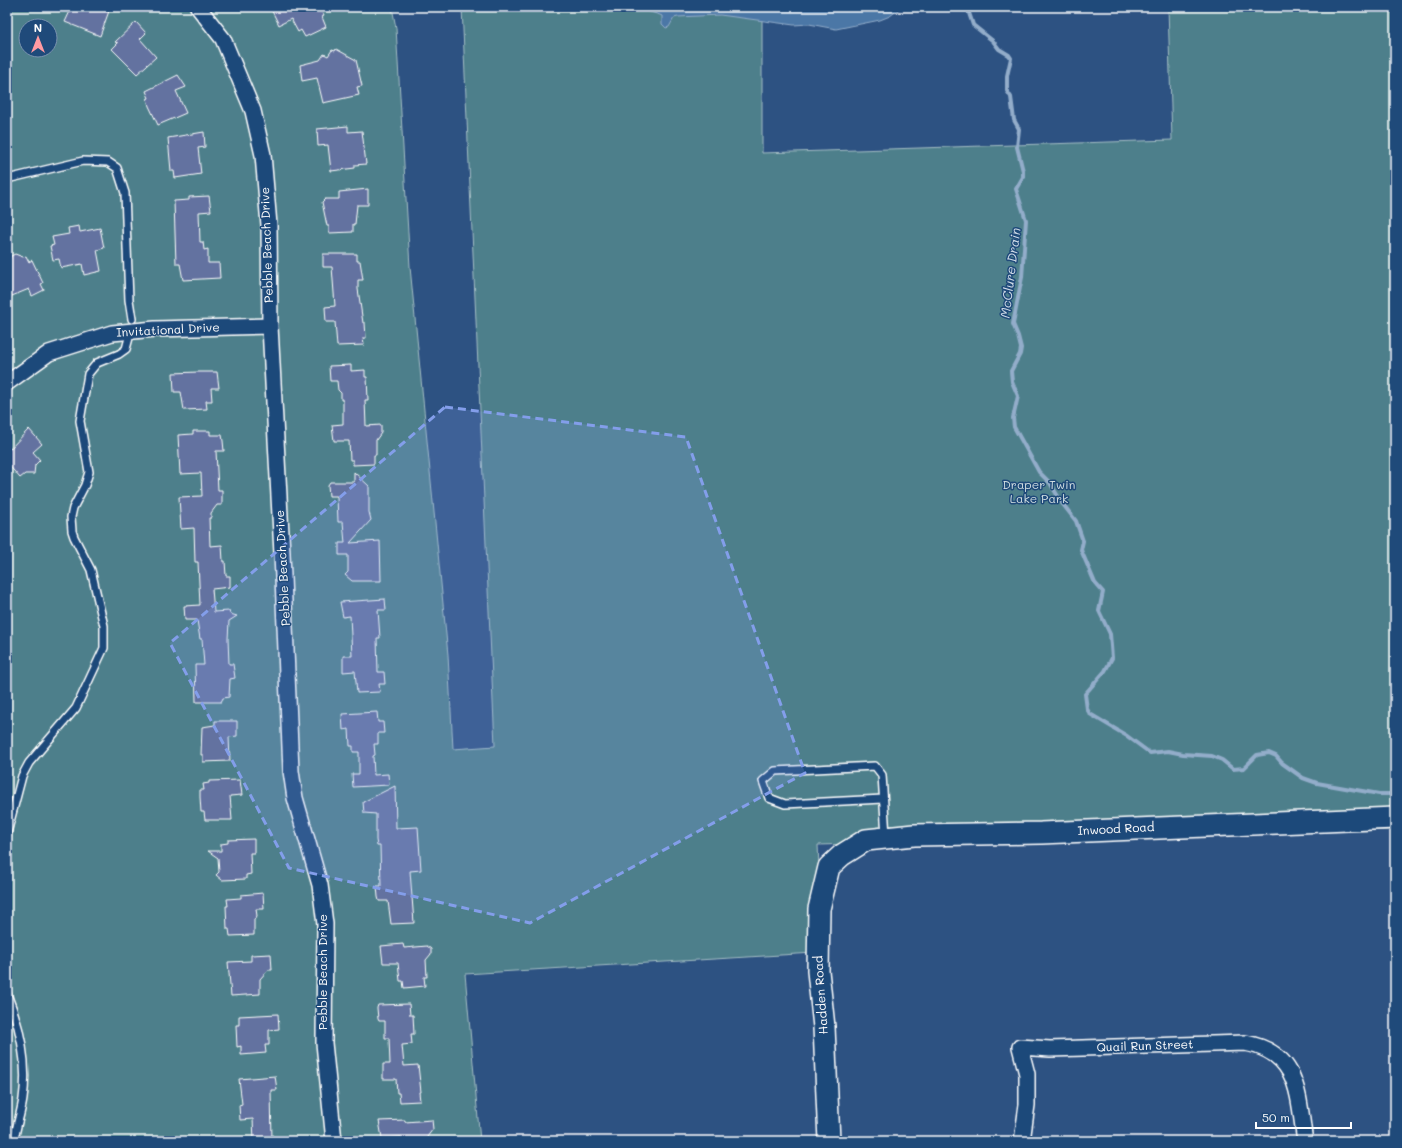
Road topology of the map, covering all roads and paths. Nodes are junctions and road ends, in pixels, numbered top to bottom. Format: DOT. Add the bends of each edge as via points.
graph roads {
  1 [pos="198,7"];
  2 [pos="7,179"];
  3 [pos="132,319"];
  4 [pos="270,326"];
  5 [pos="130,334"];
  6 [pos="7,383"];
  7 [pos="883,799"];
  8 [pos="1395,818"];
  9 [pos="7,833"];
  10 [pos="886,838"];
  11 [pos="842,854"];
  12 [pos="7,994"];
  13 [pos="1304,1135"];
  14 [pos="14,1141"];
  15 [pos="334,1141"];
  16 [pos="829,1141"];
  17 [pos="1022,1141"];
  1 -- 4 [label="street, Pebble Beach Drive" via="223,39 253,110 263,155 269,225"];
  2 -- 3 [label="lane" via="83,161 108,162 117,168 125,193"];
  4 -- 6 [label="street, Invitational Drive" via="155,329 112,333 49,353"];
  4 -- 15 [label="street, Pebble Beach Drive" via="291,771 295,798 320,885 325,924 324,1043"];
  5 -- 9 [label="lane" via="126,350 97,363 88,374 80,421 89,472 71,516 74,538 84,553 93,576 104,626 104,648 76,708 29,763 22,776"];
  7 -- 7 [label="lane" via="882,775 875,766 775,771 763,781 769,798 785,804"];
  7 -- 10 [label="lane"];
  8 -- 10 [label="street, Inwood Road"];
  10 -- 11 [label="street, Inwood Road" via="866,840"];
  11 -- 16 [label="street, Hadden Road" via="829,867 819,908 818,971 824,1027"];
  12 -- 14 [label="lane" via="14,1014 24,1067 23,1099"];
  13 -- 17 [label="street, Quail Run Street" via="1298,1093 1292,1076 1279,1056 1260,1046 1245,1043 1050,1049 1020,1046 1027,1074 1027,1105"];
}
